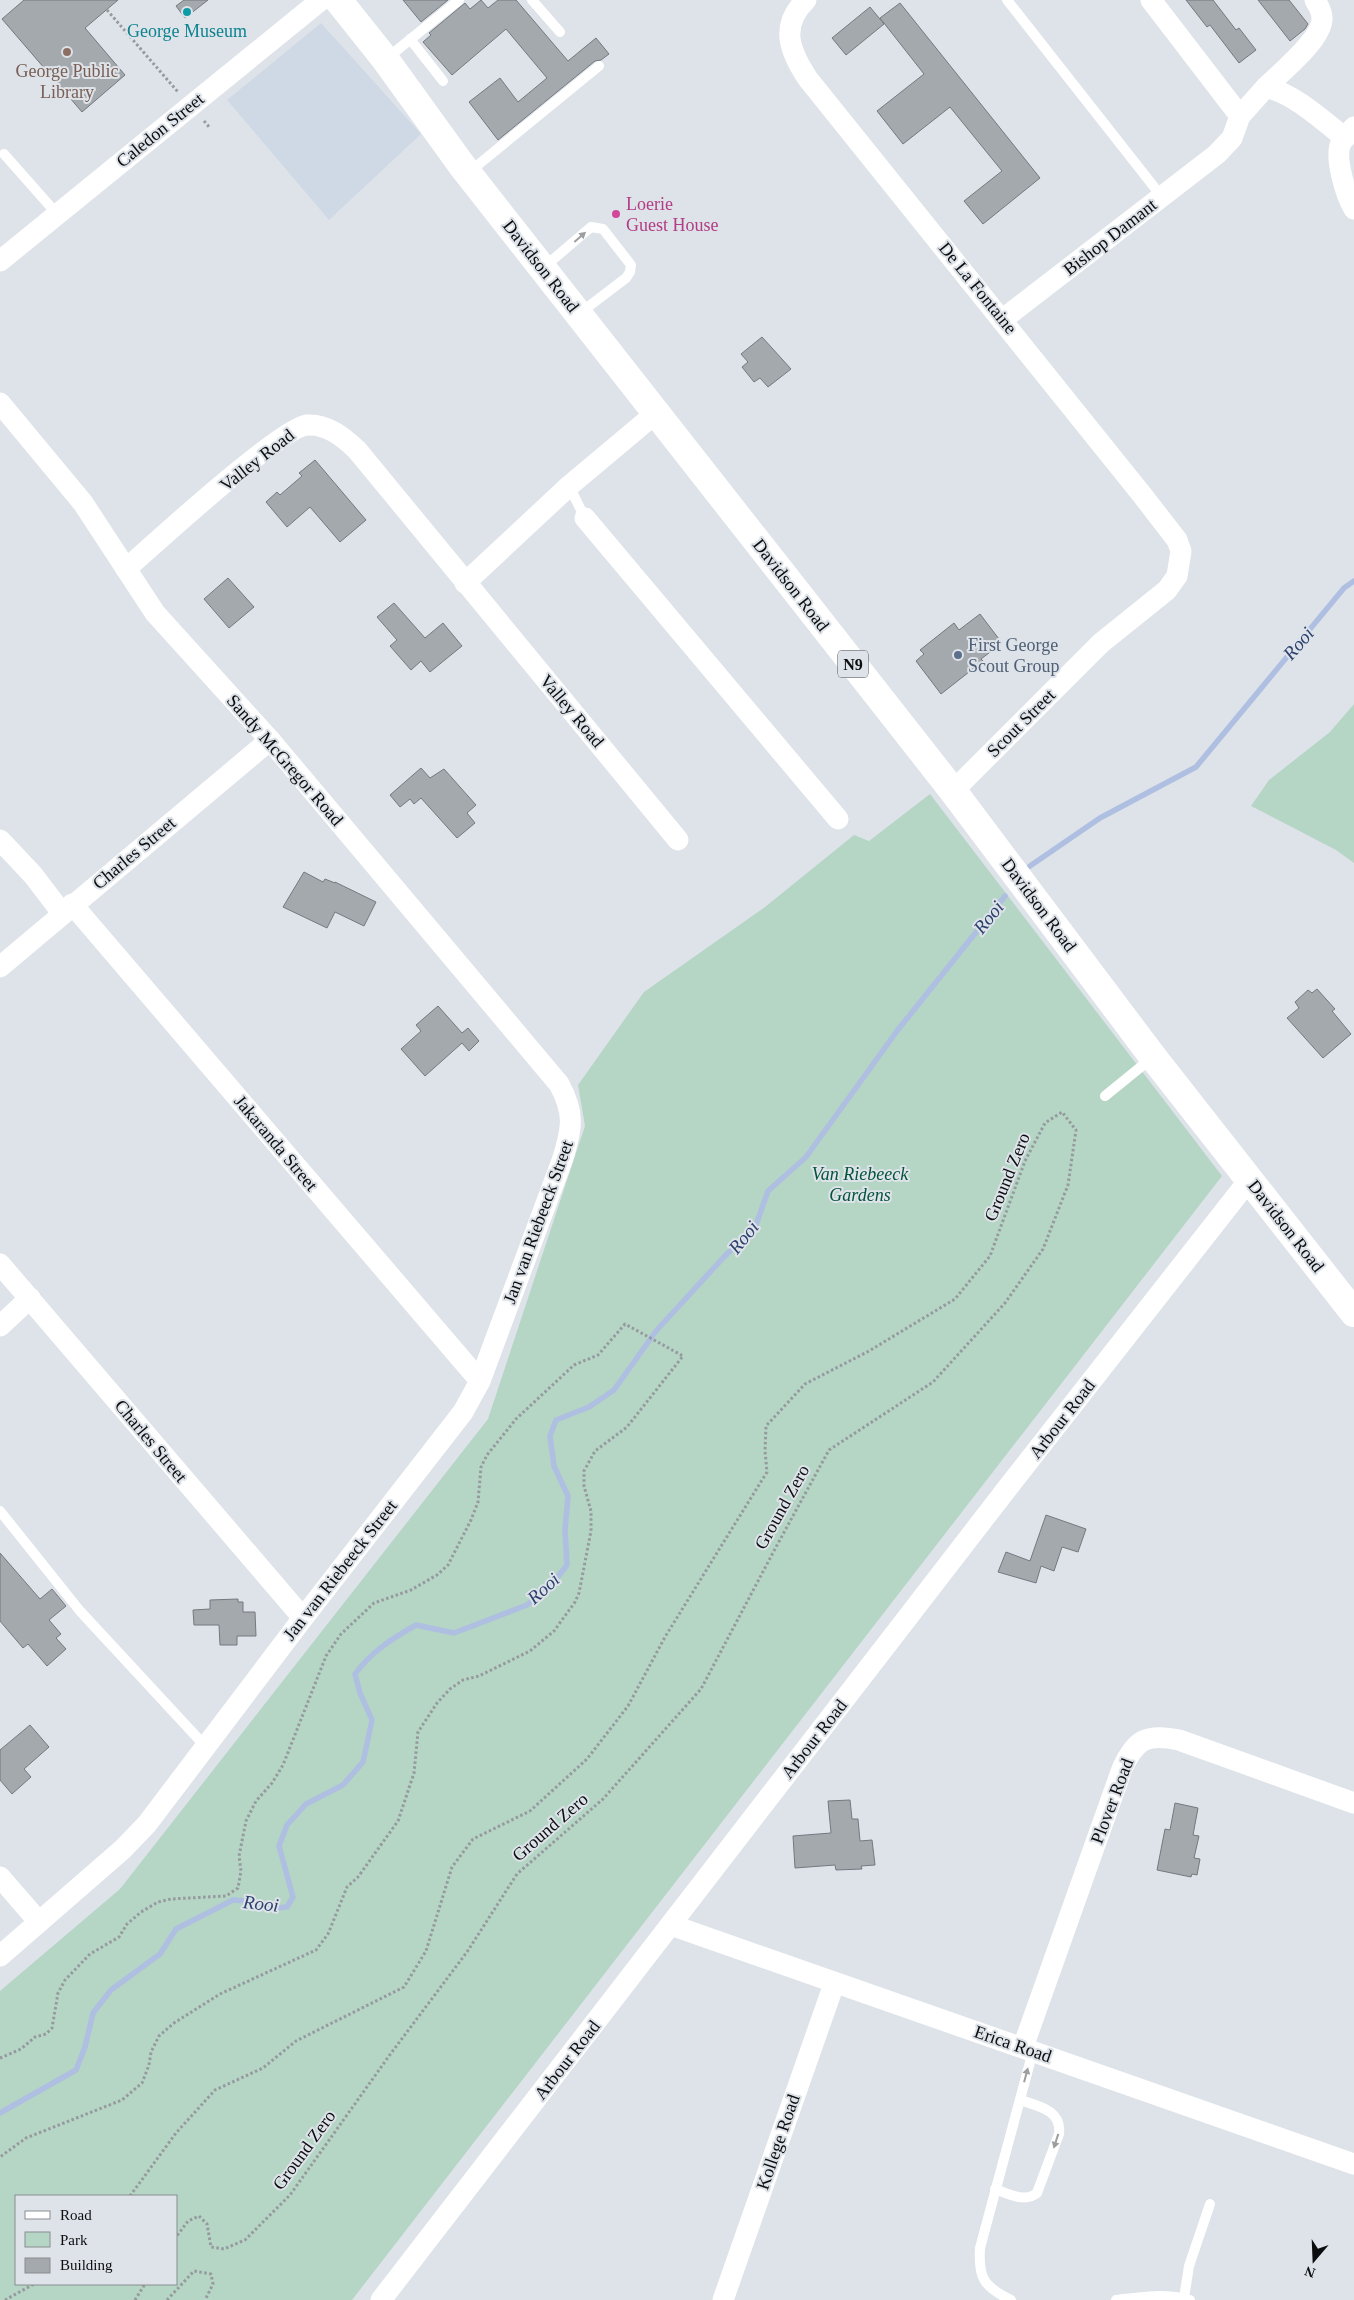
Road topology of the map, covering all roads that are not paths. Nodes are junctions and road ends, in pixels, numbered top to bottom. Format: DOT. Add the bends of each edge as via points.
graph roads {
  1 [pos="320,0"];
  2 [pos="338,0"];
  3 [pos="459,0"];
  4 [pos="532,0"];
  5 [pos="806,0"];
  6 [pos="1007,0"];
  7 [pos="1151,0"];
  8 [pos="1315,0"];
  9 [pos="560,32"];
  10 [pos="410,39"];
  11 [pos="385,59"];
  12 [pos="599,66"];
  13 [pos="443,81"];
  14 [pos="1266,87"];
  15 [pos="1240,116"];
  16 [pos="1349,133"];
  17 [pos="4,154"];
  18 [pos="468,173"];
  19 [pos="1162,197"];
  20 [pos="1354,209"];
  21 [pos="57,214"];
  22 [pos="0,261"];
  23 [pos="543,269"];
  24 [pos="578,314"];
  25 [pos="1003,320"];
  26 [pos="0,402"];
  27 [pos="656,413"];
  28 [pos="569,486"];
  29 [pos="585,518"];
  30 [pos="126,569"];
  31 [pos="1177,576"];
  32 [pos="466,582"];
  33 [pos="270,740"];
  34 [pos="953,791"];
  35 [pos="838,819"];
  36 [pos="0,840"];
  37 [pos="678,840"];
  38 [pos="67,909"];
  39 [pos="0,967"];
  40 [pos="1153,1057"];
  41 [pos="1105,1096"];
  42 [pos="571,1116"];
  43 [pos="1249,1180"];
  44 [pos="0,1264"];
  45 [pos="30,1298"];
  46 [pos="1354,1313"];
  47 [pos="0,1326"];
  48 [pos="480,1382"];
  49 [pos="0,1511"];
  50 [pos="303,1618"];
  51 [pos="206,1747"];
  52 [pos="1353,1798"];
  53 [pos="0,1876"];
  54 [pos="39,1922"];
  55 [pos="671,1925"];
  56 [pos="0,1956"];
  57 [pos="834,1984"];
  58 [pos="1028,2049"];
  59 [pos="1020,2100"];
  60 [pos="1354,2164"];
  61 [pos="995,2189"];
  62 [pos="1210,2204"];
  63 [pos="992,2295"];
  64 [pos="1187,2299"];
  65 [pos="381,2300"];
  66 [pos="723,2300"];
  67 [pos="1011,2300"];
  68 [pos="1116,2300"];
  1 -- 21 [label="street, Caledon Street"];
  2 -- 11 [label="highway, Davidson Road / N9"];
  3 -- 10 [label="lane"];
  4 -- 9 [label="lane"];
  5 -- 25 [label="street, De La Fontaine" via="791,23 791,47 797,62"];
  6 -- 19 [label="lane"];
  7 -- 15 [label="street"];
  8 -- 14 [label="street" via="1323,18 1317,36"];
  10 -- 11 [label="lane"];
  10 -- 13 [label="lane"];
  11 -- 18 [label="highway, Davidson Road / N9"];
  12 -- 18 [label="lane"];
  14 -- 15 [label="street"];
  14 -- 16 [label="street"];
  15 -- 19 [label="street, Bishop Damant" via="1232,138 1217,154"];
  16 -- 20 [label="street" via="1339,150 1344,184"];
  17 -- 21 [label="lane"];
  18 -- 23 [label="highway, Davidson Road / N9"];
  19 -- 25 [label="street, Bishop Damant"];
  21 -- 22 [label="street, Caledon Street"];
  23 -- 24 [label="highway, Davidson Road / N9"];
  23 -- 24 [label="lane, one-way" via="591,226 603,228 631,265 630,272"];
  24 -- 27 [label="highway, Davidson Road / N9"];
  25 -- 31 [label="street, De La Fontaine" via="1177,540 1181,551"];
  26 -- 30 [label="street, Sandy McGregor Road" via="83,503"];
  27 -- 28 [label="street"];
  27 -- 34 [label="highway, Davidson Road / N9"];
  28 -- 29 [label="lane"];
  28 -- 32 [label="street"];
  29 -- 35 [label="street"];
  30 -- 32 [label="street, Valley Road" via="248,464 297,427 308,425 343,436"];
  30 -- 33 [label="street, Sandy McGregor Road" via="155,613"];
  31 -- 34 [label="street, Scout Street" via="1167,590 1101,643"];
  32 -- 37 [label="street, Valley Road"];
  33 -- 38 [label="street, Charles Street"];
  33 -- 42 [label="street, Sandy McGregor Road" via="559,1084"];
  34 -- 40 [label="highway, Davidson Road / N9"];
  36 -- 38 [label="street, Jakaranda Street"];
  38 -- 39 [label="street, Charles Street"];
  38 -- 48 [label="street, Jakaranda Street"];
  40 -- 41 [label="lane"];
  40 -- 43 [label="highway, Davidson Road / N9"];
  42 -- 48 [label="street, Jan van Riebeeck Street" via="563,1158"];
  43 -- 46 [label="highway, Davidson Road / N9"];
  43 -- 55 [label="street, Arbour Road"];
  44 -- 45 [label="street, Charles Street"];
  45 -- 47 [label="street"];
  45 -- 50 [label="street, Charles Street"];
  48 -- 50 [label="street, Jan van Riebeeck Street" via="463,1412"];
  49 -- 51 [label="lane" via="80,1611"];
  50 -- 51 [label="street, Jan van Riebeeck Street"];
  51 -- 54 [label="street, Jan van Riebeeck Street" via="166,1801 123,1849"];
  52 -- 58 [label="street, Plover Road" via="1179,1740 1152,1738 1134,1747 1122,1769"];
  53 -- 54 [label="street"];
  54 -- 56 [label="street, Jan van Riebeeck Street"];
  55 -- 57 [label="street, Erica Road"];
  55 -- 65 [label="street, Arbour Road"];
  57 -- 58 [label="street, Erica Road"];
  57 -- 66 [label="street, Kollege Road"];
  59 -- 58 [label="lane, one-way"];
  58 -- 60 [label="street, Erica Road"];
  59 -- 61 [label="lane"];
  59 -- 61 [label="lane, one-way" via="1056,2116 1059,2134 1037,2192 1032,2197"];
  61 -- 63 [label="lane" via="979,2263"];
  62 -- 64 [label="lane" via="1189,2266"];
  63 -- 67 [label="lane"];
  64 -- 68 [label="lane" via="1143,2296"];
}
